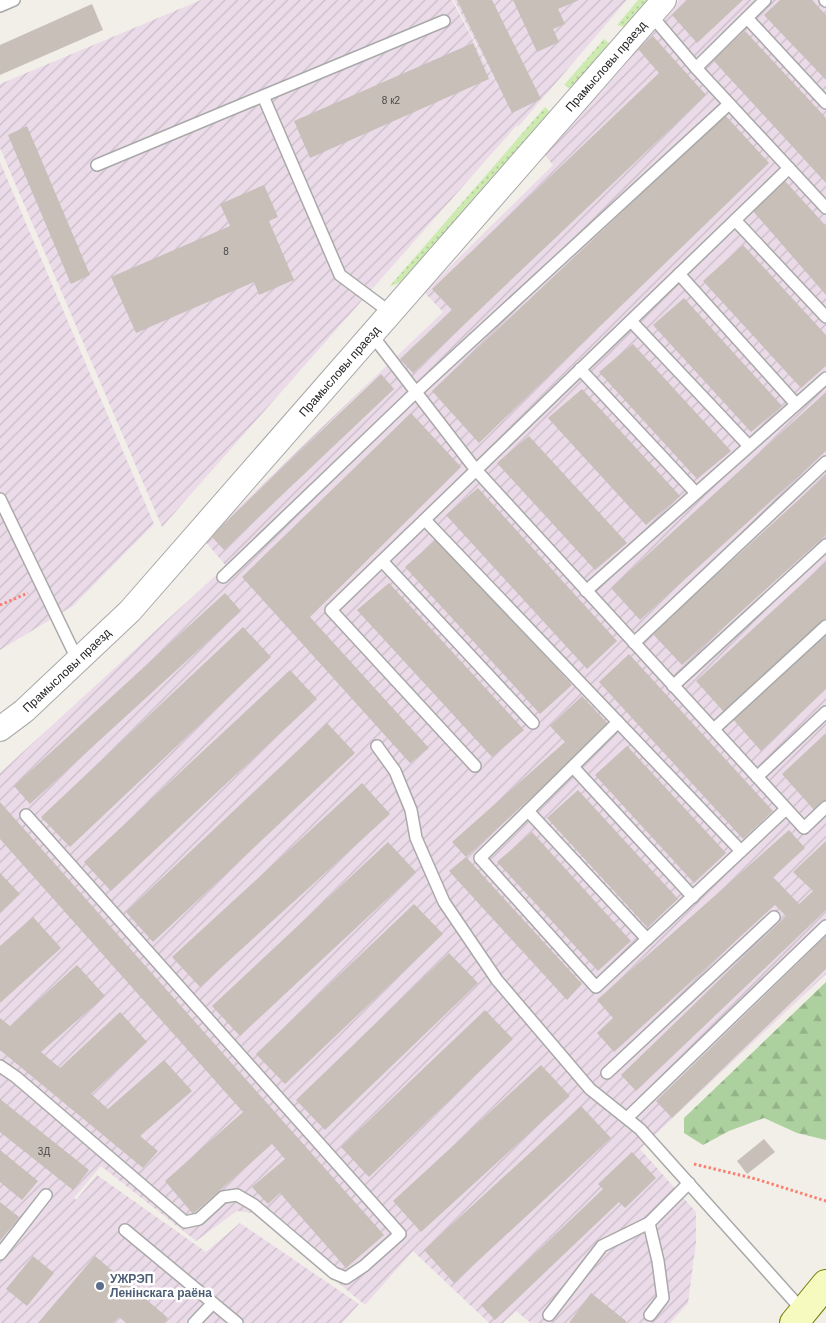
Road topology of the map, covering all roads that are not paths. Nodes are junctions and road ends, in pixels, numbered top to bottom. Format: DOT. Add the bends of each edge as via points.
graph roads {
  1 [pos="14,0"];
  2 [pos="765,0"];
  3 [pos="0,6"];
  4 [pos="657,8"];
  5 [pos="747,18"];
  6 [pos="444,21"];
  7 [pos="696,68"];
  8 [pos="263,96"];
  9 [pos="826,103"];
  10 [pos="730,104"];
  11 [pos="97,165"];
  12 [pos="789,168"];
  13 [pos="826,208"];
  14 [pos="735,220"];
  15 [pos="679,274"];
  16 [pos="391,313"];
  17 [pos="826,317"];
  18 [pos="631,320"];
  19 [pos="372,335"];
  20 [pos="580,369"];
  21 [pos="826,378"];
  22 [pos="416,392"];
  23 [pos="796,404"];
  24 [pos="749,446"];
  25 [pos="826,462"];
  26 [pos="476,470"];
  27 [pos="696,493"];
  28 [pos="0,499"];
  29 [pos="425,520"];
  30 [pos="826,545"];
  31 [pos="382,561"];
  32 [pos="224,577"];
  33 [pos="586,591"];
  34 [pos="826,626"];
  35 [pos="634,643"];
  36 [pos="78,661"];
  37 [pos="673,686"];
  38 [pos="826,712"];
  39 [pos="618,722"];
  40 [pos="533,723"];
  41 [pos="0,729"];
  42 [pos="714,730"];
  43 [pos="377,746"];
  44 [pos="476,766"];
  45 [pos="573,767"];
  46 [pos="757,777"];
  47 [pos="826,807"];
  48 [pos="786,809"];
  49 [pos="528,811"];
  50 [pos="26,815"];
  51 [pos="741,851"];
  52 [pos="693,897"];
  53 [pos="774,917"];
  54 [pos="826,926"];
  55 [pos="647,940"];
  56 [pos="0,1066"];
  57 [pos="607,1073"];
  58 [pos="628,1117"];
  59 [pos="690,1183"];
  60 [pos="46,1196"];
  61 [pos="649,1223"];
  62 [pos="125,1230"];
  63 [pos="0,1254"];
  64 [pos="826,1284"];
  65 [pos="213,1303"];
  66 [pos="549,1315"];
  67 [pos="650,1315"];
  68 [pos="799,1317"];
  69 [pos="194,1323"];
  70 [pos="237,1323"];
  1 -- 3 [label="lane"];
  2 -- 5 [label="lane"];
  4 -- 7 [label="lane"];
  4 -- 16 [label="street, Прамысловы праезд"];
  5 -- 7 [label="lane"];
  5 -- 9 [label="lane"];
  6 -- 8 [label="lane"];
  7 -- 10 [label="lane"];
  8 -- 11 [label="lane"];
  8 -- 16 [label="lane" via="340,274"];
  10 -- 12 [label="lane"];
  10 -- 22 [label="lane"];
  12 -- 13 [label="lane"];
  12 -- 14 [label="lane"];
  14 -- 15 [label="lane"];
  14 -- 17 [label="lane"];
  15 -- 18 [label="lane"];
  15 -- 23 [label="lane"];
  16 -- 19 [label="street, Прамысловы праезд"];
  18 -- 20 [label="lane"];
  18 -- 24 [label="lane"];
  19 -- 22 [label="lane"];
  19 -- 36 [label="street, Прамысловы праезд" via="130,611"];
  20 -- 26 [label="lane"];
  20 -- 27 [label="lane"];
  21 -- 23 [label="lane"];
  22 -- 26 [label="lane"];
  22 -- 32 [label="lane"];
  23 -- 24 [label="lane"];
  24 -- 27 [label="lane"];
  25 -- 35 [label="lane"];
  26 -- 29 [label="lane"];
  26 -- 33 [label="lane"];
  27 -- 33 [label="lane"];
  28 -- 36 [label="lane"];
  29 -- 31 [label="lane"];
  29 -- 39 [label="lane"];
  30 -- 37 [label="lane"];
  31 -- 40 [label="lane"];
  31 -- 44 [label="lane" via="331,610"];
  33 -- 35 [label="lane"];
  34 -- 42 [label="lane"];
  35 -- 37 [label="lane"];
  36 -- 41 [label="street, Прамысловы праезд"];
  37 -- 42 [label="lane"];
  38 -- 46 [label="lane"];
  39 -- 45 [label="lane"];
  39 -- 51 [label="lane"];
  42 -- 46 [label="lane"];
  43 -- 58 [label="lane" via="395,771 433,879 463,932 497,980 590,1089"];
  45 -- 49 [label="lane"];
  45 -- 52 [label="lane"];
  46 -- 48 [label="lane"];
  47 -- 48 [label="lane" via="804,828"];
  48 -- 51 [label="lane"];
  49 -- 55 [label="lane"];
  49 -- 55 [label="lane" via="480,858 596,987"];
  50 -- 56 [label="lane" via="400,1234 346,1278 334,1273 254,1205 237,1195 223,1198 200,1219 185,1222"];
  51 -- 52 [label="lane"];
  52 -- 55 [label="lane"];
  53 -- 57 [label="lane"];
  54 -- 58 [label="lane"];
  58 -- 59 [label="lane"];
  59 -- 61 [label="lane"];
  59 -- 68 [label="lane"];
  60 -- 63 [label="lane"];
  61 -- 66 [label="lane" via="602,1246"];
  61 -- 67 [label="lane" via="663,1298"];
  62 -- 65 [label="lane"];
  64 -- 68 [label="main road"];
  65 -- 69 [label="lane"];
  65 -- 70 [label="lane"];
}
